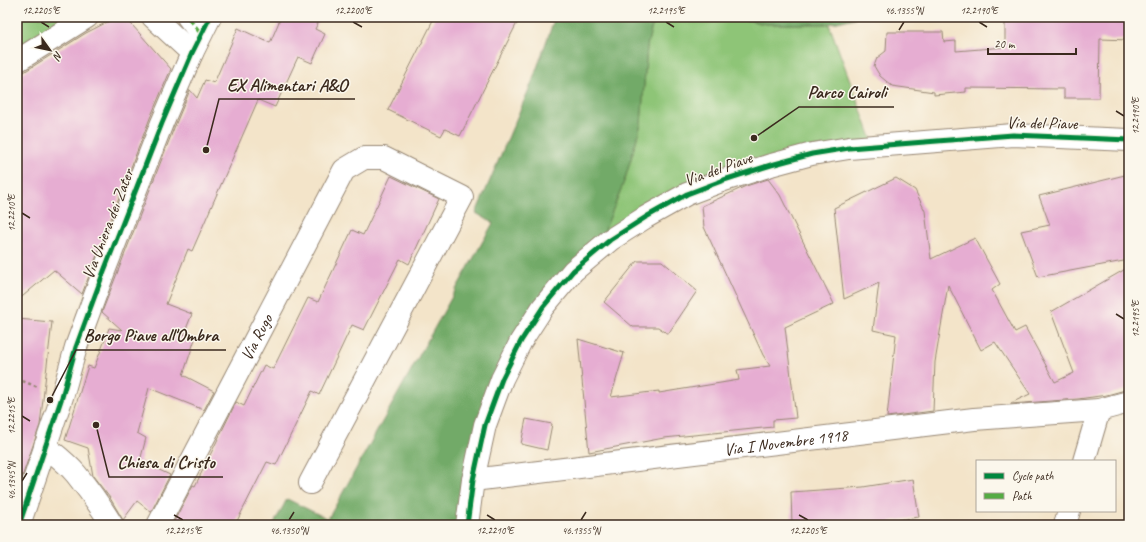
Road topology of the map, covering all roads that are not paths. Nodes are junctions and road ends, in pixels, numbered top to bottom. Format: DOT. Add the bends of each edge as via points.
graph roads {
  1 [pos="87,17"];
  2 [pos="153,17"];
  3 [pos="188,17"];
  4 [pos="201,35"];
  5 [pos="17,61"];
  6 [pos="1129,140"];
  7 [pos="1129,402"];
  8 [pos="1099,410"];
  9 [pos="45,446"];
  10 [pos="1084,460"];
  11 [pos="473,480"];
  12 [pos="310,483"];
  13 [pos="1069,512"];
  14 [pos="19,525"];
  15 [pos="112,525"];
  16 [pos="158,525"];
  17 [pos="467,525"];
  18 [pos="1065,525"];
  1 -- 5 [label="street"];
  2 -- 4 [label="street"];
  3 -- 4 [label="street"];
  4 -- 9 [label="street, Via Uniera dei Zater" via="159,130 104,271 76,347"];
  6 -- 11 [label="street, Via del Piave" via="1013,135 849,148 812,154 771,165 687,194 610,240 573,271 543,307 520,341 502,379 485,425"];
  7 -- 8 [label="street, Via I Novembre 1918"];
  8 -- 10 [label="street"];
  8 -- 11 [label="street, Via I Novembre 1918" via="974,419"];
  9 -- 14 [label="street, Via Uniera dei Zater"];
  9 -- 15 [label="street" via="75,473"];
  11 -- 17 [label="street, Via del Piave"];
  12 -- 16 [label="street, Via Rugo" via="462,197 384,158 364,158 344,170"];
  13 -- 18 [label="street"];
}
